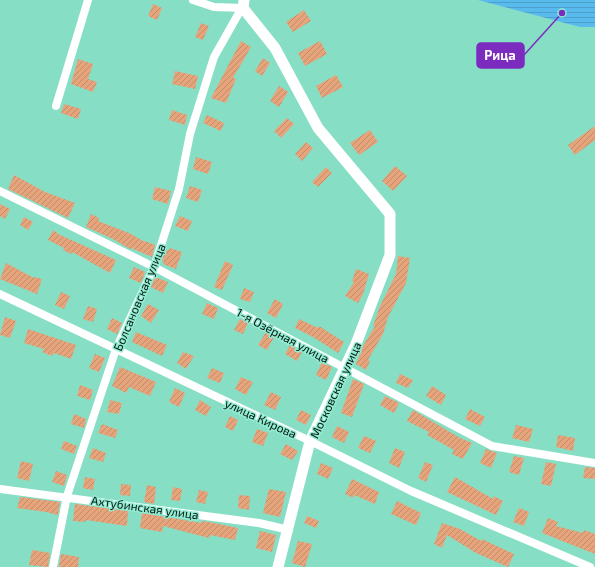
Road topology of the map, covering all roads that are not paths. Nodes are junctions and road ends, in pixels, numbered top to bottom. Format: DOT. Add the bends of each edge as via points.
graph roads {
  1 [pos="88,0"];
  2 [pos="193,0"];
  3 [pos="244,4"];
  4 [pos="56,106"];
  5 [pos="0,191"];
  6 [pos="154,267"];
  7 [pos="0,294"];
  8 [pos="116,349"];
  9 [pos="345,367"];
  10 [pos="310,441"];
  11 [pos="595,463"];
  12 [pos="0,489"];
  13 [pos="67,496"];
  14 [pos="288,530"];
  15 [pos="53,567"];
  16 [pos="278,567"];
  17 [pos="590,567"];
  1 -- 4 [label="street"];
  2 -- 3 [label="street" via="214,7"];
  3 -- 6 [label="street, Болсановская улица" via="214,57 190,134 179,189"];
  3 -- 9 [label="street, Московская улица" via="275,48 318,128 390,214 390,255"];
  5 -- 6 [label="street, 1-я Озёрная улица"];
  6 -- 8 [label="street, Болсановская улица"];
  6 -- 9 [label="street, 1-я Озёрная улица"];
  7 -- 8 [label="street, улица Кирова"];
  8 -- 10 [label="street, улица Кирова"];
  8 -- 13 [label="street, Болсановская улица"];
  9 -- 10 [label="street, Московская улица"];
  9 -- 11 [label="street, 1-я Озёрная улица" via="492,446"];
  10 -- 14 [label="street, Московская улица"];
  10 -- 17 [label="street, улица Кирова" via="411,491"];
  12 -- 13 [label="street, Ахтубинская улица"];
  13 -- 14 [label="street, Ахтубинская улица" via="259,523"];
  13 -- 15 [label="street, Болсановская улица"];
  14 -- 16 [label="street, Московская улица"];
}
